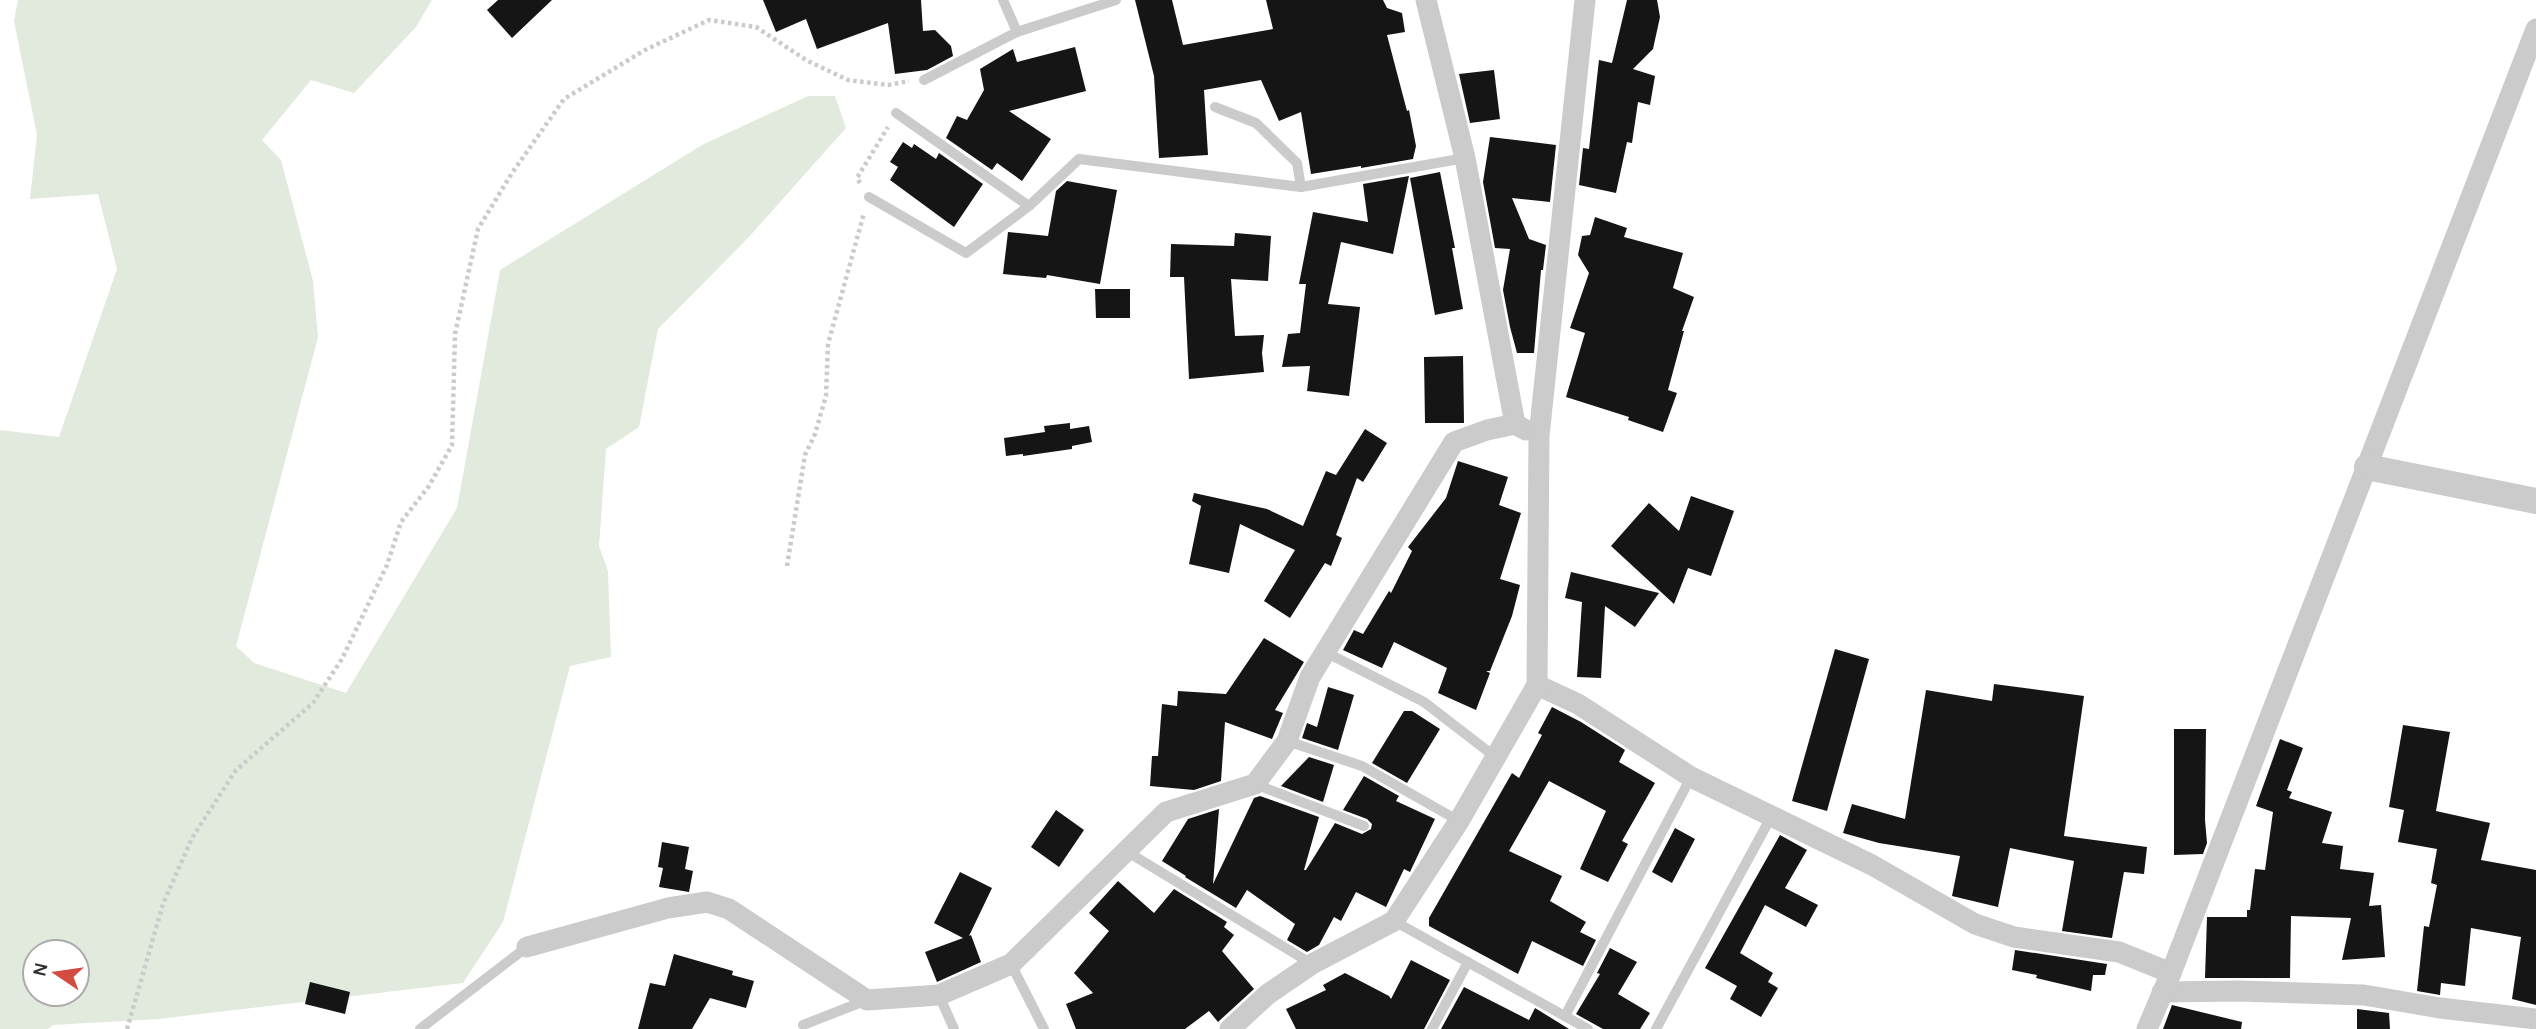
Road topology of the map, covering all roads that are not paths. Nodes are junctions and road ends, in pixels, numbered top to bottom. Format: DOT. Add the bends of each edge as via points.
graph roads {
  1 [pos="1003,0"];
  2 [pos="1116,0"];
  3 [pos="1426,0"];
  4 [pos="1585,0"];
  5 [pos="2536,29"];
  6 [pos="1017,32"];
  7 [pos="923,80"];
  8 [pos="1215,107"];
  9 [pos="896,113"];
  10 [pos="1465,158"];
  11 [pos="1301,187"];
  12 [pos="869,197"];
  13 [pos="1029,206"];
  14 [pos="1515,424"];
  15 [pos="1539,436"];
  16 [pos="2367,467"];
  17 [pos="2536,501"];
  18 [pos="1325,652"];
  19 [pos="1538,685"];
  20 [pos="1287,741"];
  21 [pos="1494,756"];
  22 [pos="1691,778"];
  23 [pos="1255,784"];
  24 [pos="1772,817"];
  25 [pos="1459,821"];
  26 [pos="1364,826"];
  27 [pos="1126,851"];
  28 [pos="1394,921"];
  29 [pos="527,947"];
  30 [pos="1468,962"];
  31 [pos="1011,964"];
  32 [pos="1312,964"];
  33 [pos="2171,973"];
  34 [pos="2162,992"];
  35 [pos="939,995"];
  36 [pos="867,1000"];
  37 [pos="2536,1019"];
  38 [pos="2487,1021"];
  39 [pos="1569,1022"];
  40 [pos="803,1025"];
  41 [pos="420,1029"];
  42 [pos="954,1029"];
  43 [pos="1044,1029"];
  44 [pos="1230,1029"];
  45 [pos="1432,1029"];
  46 [pos="1588,1029"];
  47 [pos="1656,1029"];
  48 [pos="2147,1029"];
  1 -- 6 [label="lane"];
  2 -- 6 [label="lane"];
  3 -- 10 [label="street"];
  4 -- 15 [label="street"];
  5 -- 16 [label="street"];
  6 -- 7 [label="lane"];
  8 -- 11 [label="lane" via="1256,123 1297,163"];
  9 -- 13 [label="lane"];
  10 -- 11 [label="lane"];
  10 -- 14 [label="street"];
  11 -- 13 [label="lane" via="1079,159"];
  12 -- 13 [label="lane" via="966,253"];
  14 -- 15 [label="street"];
  14 -- 18 [label="street" via="1454,442"];
  15 -- 19 [label="street"];
  16 -- 17 [label="street"];
  16 -- 33 [label="street"];
  18 -- 20 [label="street" via="1310,677"];
  18 -- 21 [label="lane" via="1424,702"];
  19 -- 21 [label="street"];
  19 -- 22 [label="street" via="1578,704"];
  20 -- 23 [label="street"];
  20 -- 25 [label="lane" via="1362,766"];
  21 -- 25 [label="street"];
  22 -- 24 [label="street"];
  22 -- 39 [label="lane"];
  23 -- 26 [label="lane"];
  23 -- 27 [label="street" via="1166,812"];
  24 -- 33 [label="street" via="1872,865 1975,925 2014,937 2119,952"];
  24 -- 47 [label="lane"];
  25 -- 28 [label="street"];
  27 -- 31 [label="street"];
  27 -- 32 [label="lane"];
  28 -- 30 [label="lane"];
  28 -- 32 [label="street"];
  29 -- 36 [label="street" via="668,908 707,902 730,909"];
  29 -- 41 [label="lane"];
  30 -- 39 [label="lane"];
  30 -- 45 [label="lane"];
  31 -- 35 [label="street"];
  31 -- 43 [label="lane"];
  32 -- 44 [label="street" via="1268,994"];
  33 -- 34 [label="street"];
  34 -- 38 [label="street" via="2364,995"];
  34 -- 48 [label="street"];
  35 -- 36 [label="street"];
  35 -- 42 [label="lane"];
  36 -- 40 [label="lane"];
  37 -- 38 [label="street"];
  39 -- 46 [label="lane"];
}
